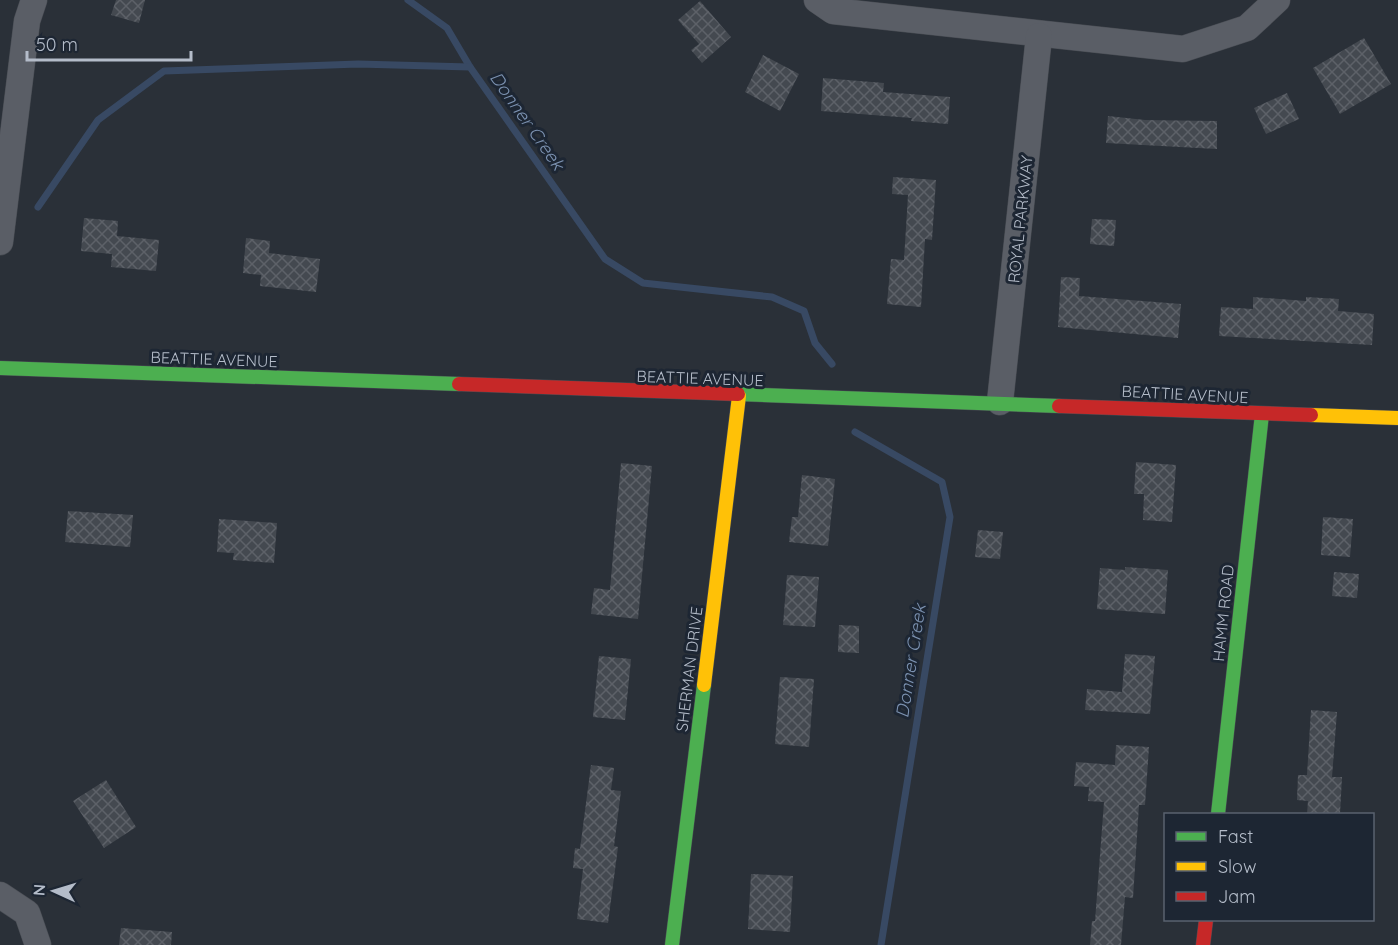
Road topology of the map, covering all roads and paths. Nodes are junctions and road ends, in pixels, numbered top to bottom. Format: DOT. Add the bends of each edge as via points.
graph roads {
  1 [pos="34,0"];
  2 [pos="817,0"];
  3 [pos="1277,0"];
  4 [pos="1039,36"];
  5 [pos="0,242"];
  6 [pos="0,368"];
  7 [pos="739,396"];
  8 [pos="1000,402"];
  9 [pos="1262,414"];
  10 [pos="1398,418"];
  11 [pos="1218,813"];
  12 [pos="0,895"];
  13 [pos="1206,921"];
  14 [pos="38,945"];
  15 [pos="672,945"];
  16 [pos="1203,945"];
  1 -- 5 [label="street" via="27,21"];
  2 -- 4 [label="street" via="833,11"];
  3 -- 4 [label="street" via="1247,28 1183,49"];
  4 -- 8 [label="street, ROYAL PARKWAY"];
  6 -- 7 [label="street, BEATTIE AVENUE"];
  7 -- 8 [label="street, BEATTIE AVENUE"];
  7 -- 15 [label="street, SHERMAN DRIVE"];
  8 -- 9 [label="street, BEATTIE AVENUE"];
  9 -- 10 [label="street, BEATTIE AVENUE"];
  9 -- 11 [label="street, HAMM ROAD"];
  12 -- 14 [label="street" via="27,913"];
  13 -- 16 [label="street"];
}
